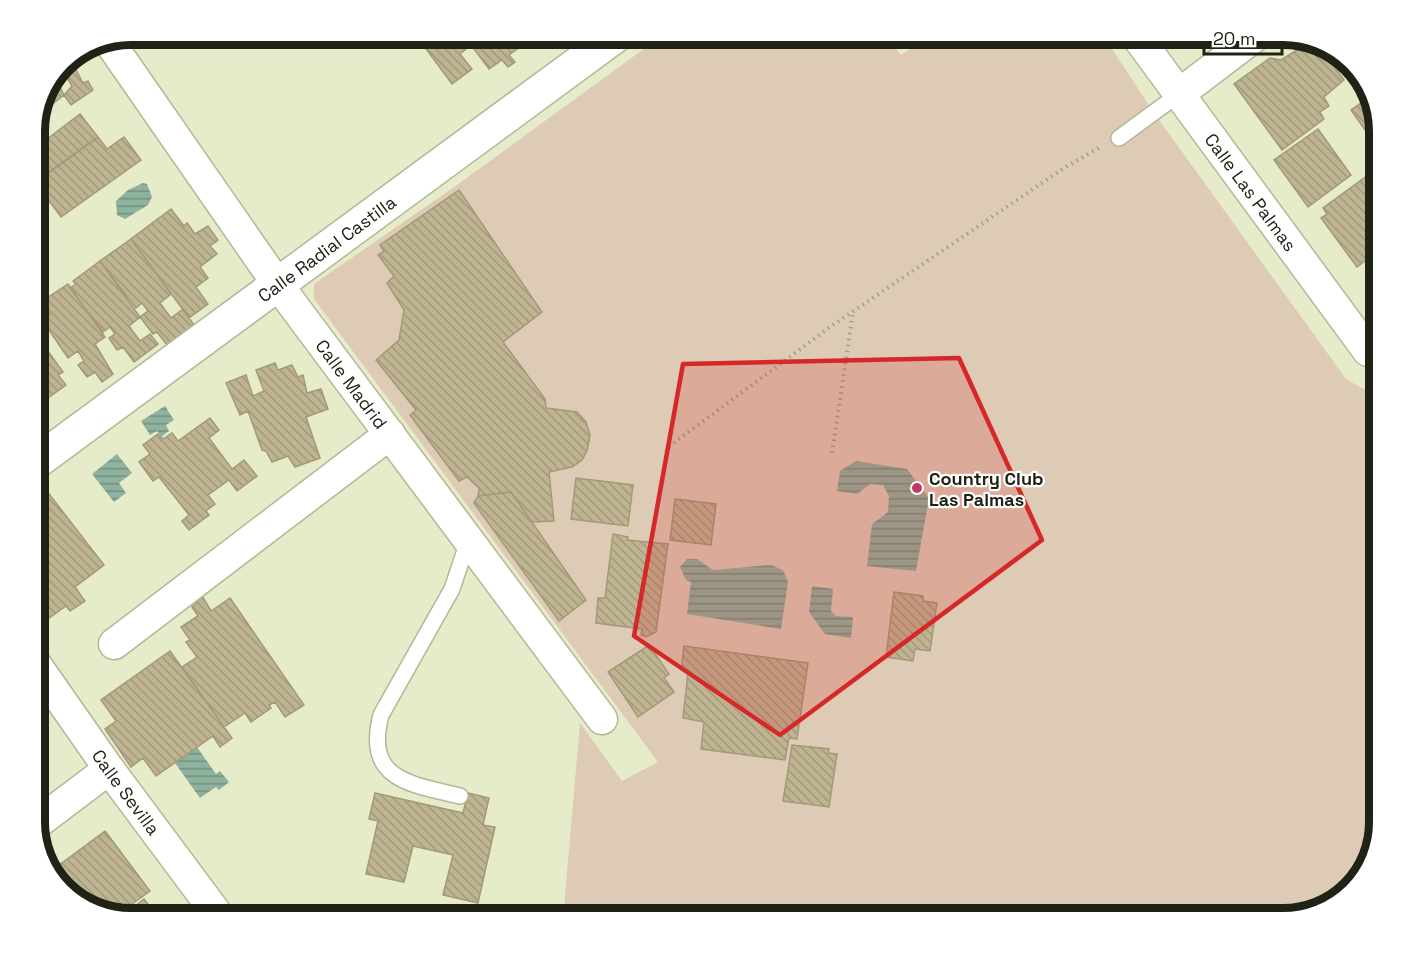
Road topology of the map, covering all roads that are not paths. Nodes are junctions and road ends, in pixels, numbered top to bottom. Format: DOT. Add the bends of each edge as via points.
graph roads {
  1 [pos="600,45"];
  2 [pos="1143,45"];
  3 [pos="1244,45"];
  4 [pos="114,47"];
  5 [pos="1179,94"];
  6 [pos="1119,138"];
  7 [pos="278,285"];
  8 [pos="1368,351"];
  9 [pos="390,434"];
  10 [pos="45,456"];
  11 [pos="468,541"];
  12 [pos="114,644"];
  13 [pos="45,677"];
  14 [pos="602,720"];
  15 [pos="109,770"];
  16 [pos="460,796"];
  17 [pos="45,818"];
  18 [pos="212,908"];
  1 -- 7 [label="street, Calle Radial Castilla"];
  2 -- 5 [label="street, Calle Las Palmas"];
  3 -- 5 [label="street"];
  4 -- 7 [label="street, Calle Madrid"];
  5 -- 6 [label="lane"];
  5 -- 8 [label="street, Calle Las Palmas"];
  7 -- 9 [label="street, Calle Madrid"];
  7 -- 10 [label="street, Calle Radial Castilla"];
  9 -- 11 [label="street, Calle Madrid"];
  9 -- 12 [label="street"];
  11 -- 14 [label="street, Calle Madrid"];
  11 -- 16 [label="lane" via="452,589 381,715 376,735 379,758 390,771 411,784"];
  13 -- 15 [label="street, Calle Sevilla"];
  15 -- 17 [label="street"];
  15 -- 18 [label="street, Calle Sevilla"];
}
